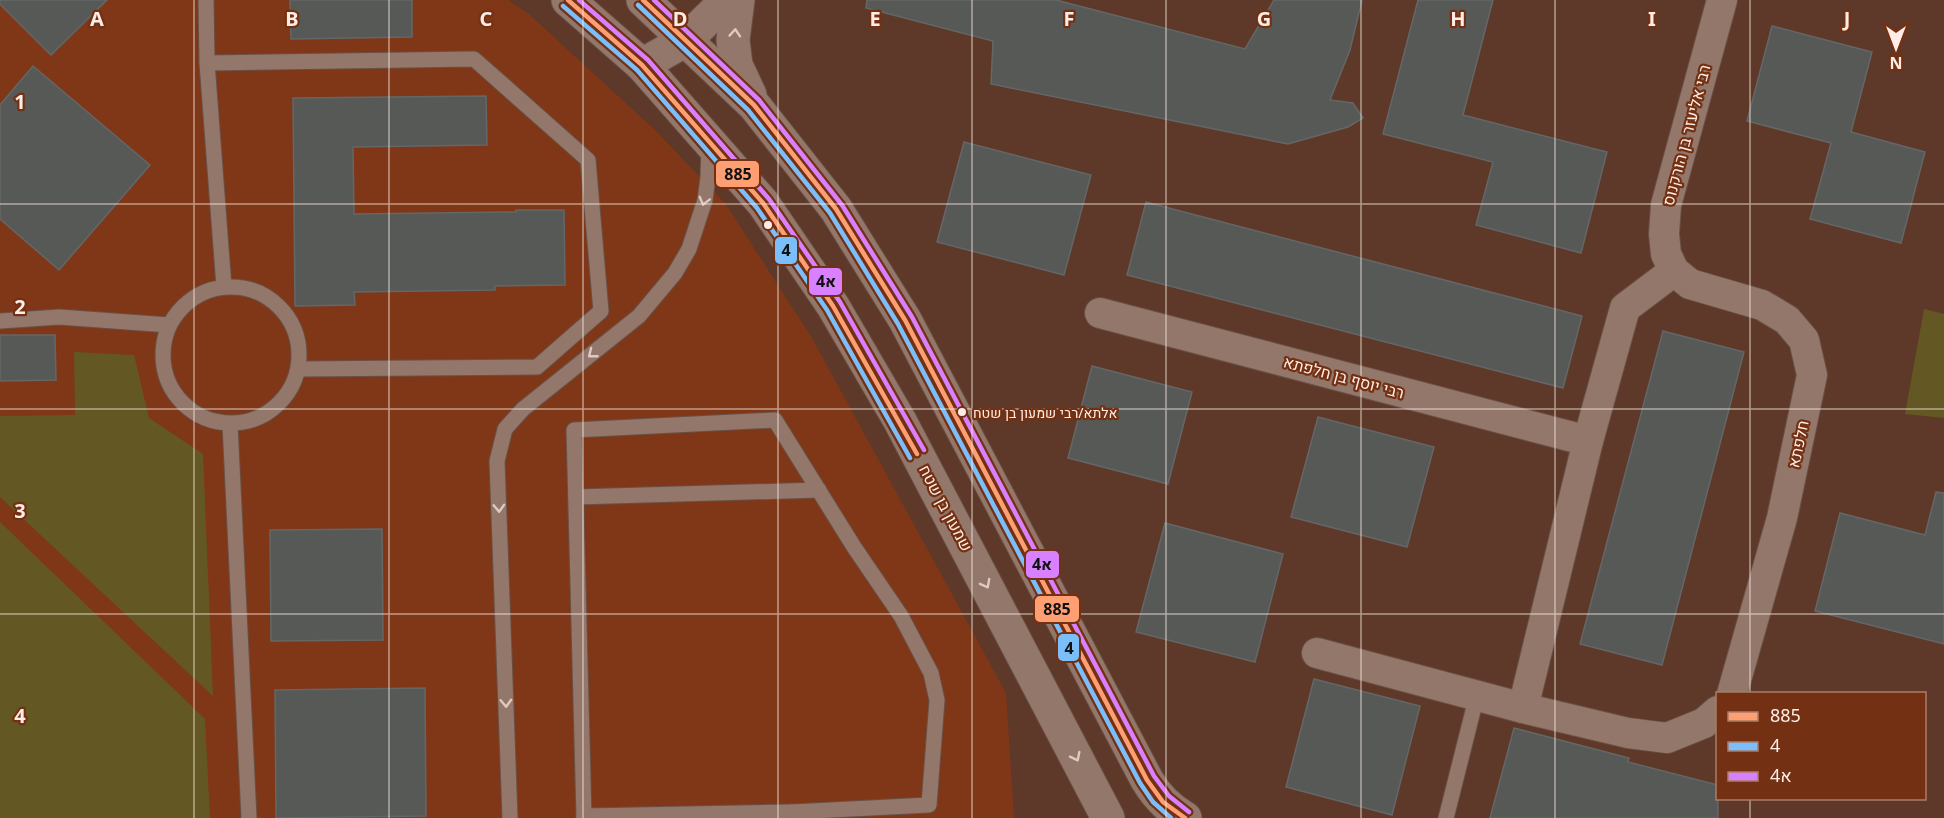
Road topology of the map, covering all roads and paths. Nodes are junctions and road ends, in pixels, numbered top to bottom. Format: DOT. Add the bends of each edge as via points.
graph roads {
  1 [pos="206,0"];
  2 [pos="568,0"];
  3 [pos="727,0"];
  4 [pos="738,0"];
  5 [pos="1722,0"];
  6 [pos="669,15"];
  7 [pos="207,63"];
  8 [pos="642,65"];
  9 [pos="754,105"];
  10 [pos="709,142"];
  11 [pos="1674,271"];
  12 [pos="224,287"];
  13 [pos="1100,313"];
  14 [pos="0,321"];
  15 [pos="169,325"];
  16 [pos="299,369"];
  17 [pos="230,424"];
  18 [pos="1588,441"];
  19 [pos="819,490"];
  20 [pos="576,497"];
  21 [pos="1317,653"];
  22 [pos="1732,692"];
  23 [pos="1478,695"];
  24 [pos="1523,708"];
  25 [pos="1716,713"];
  26 [pos="793,815"];
  27 [pos="584,817"];
  28 [pos="249,818"];
  29 [pos="510,818"];
  30 [pos="1108,818"];
  31 [pos="1185,818"];
  32 [pos="1446,818"];
  1 -- 7 [label="lane"];
  2 -- 8 [label="street, שמעון בן שטח"];
  3 -- 6 [label="street"];
  9 -- 4 [label="street, one-way" via="736,65 733,40"];
  5 -- 11 [label="street, רבי אליעזר בן הורקנוס" via="1666,205 1666,254"];
  6 -- 8 [label="street"];
  6 -- 9 [label="street"];
  7 -- 12 [label="lane"];
  7 -- 16 [label="lane" via="474,59 588,160 601,311 537,367"];
  8 -- 10 [label="street, שמעון בן שטח"];
  9 -- 31 [label="street" via="836,209 905,320 1147,780 1168,808"];
  10 -- 29 [label="lane, one-way" via="705,200 689,249 675,273 639,316 523,409 505,429 497,461"];
  10 -- 30 [label="street, שמעון בן שטח, one-way" via="763,203 833,306 900,421"];
  11 -- 18 [label="street" via="1625,308"];
  11 -- 22 [label="street, חלפתא" via="1690,284 1762,305 1786,320 1804,340 1812,375 1782,518"];
  12 -- 15 [label="lane" via="202,293 183,306"];
  12 -- 16 [label="lane" via="246,288 283,309 300,347"];
  13 -- 18 [label="street, רבי יוסף בן חלפתא"];
  14 -- 15 [label="lane" via="59,317"];
  15 -- 17 [label="lane" via="163,347 164,370 172,391 187,408 207,420"];
  16 -- 17 [label="lane" via="291,391 275,409 254,420"];
  17 -- 28 [label="lane"];
  18 -- 24 [label="street"];
  19 -- 20 [label="lane"];
  19 -- 20 [label="lane" via="776,420 574,430"];
  19 -- 26 [label="lane" via="900,616 931,673 937,700 930,795 929,806"];
  20 -- 27 [label="lane"];
  21 -- 23 [label="street"];
  23 -- 24 [label="street"];
  23 -- 32 [label="lane"];
  24 -- 25 [label="street" via="1628,733 1667,738 1704,723"];
  26 -- 27 [label="lane"];
}
